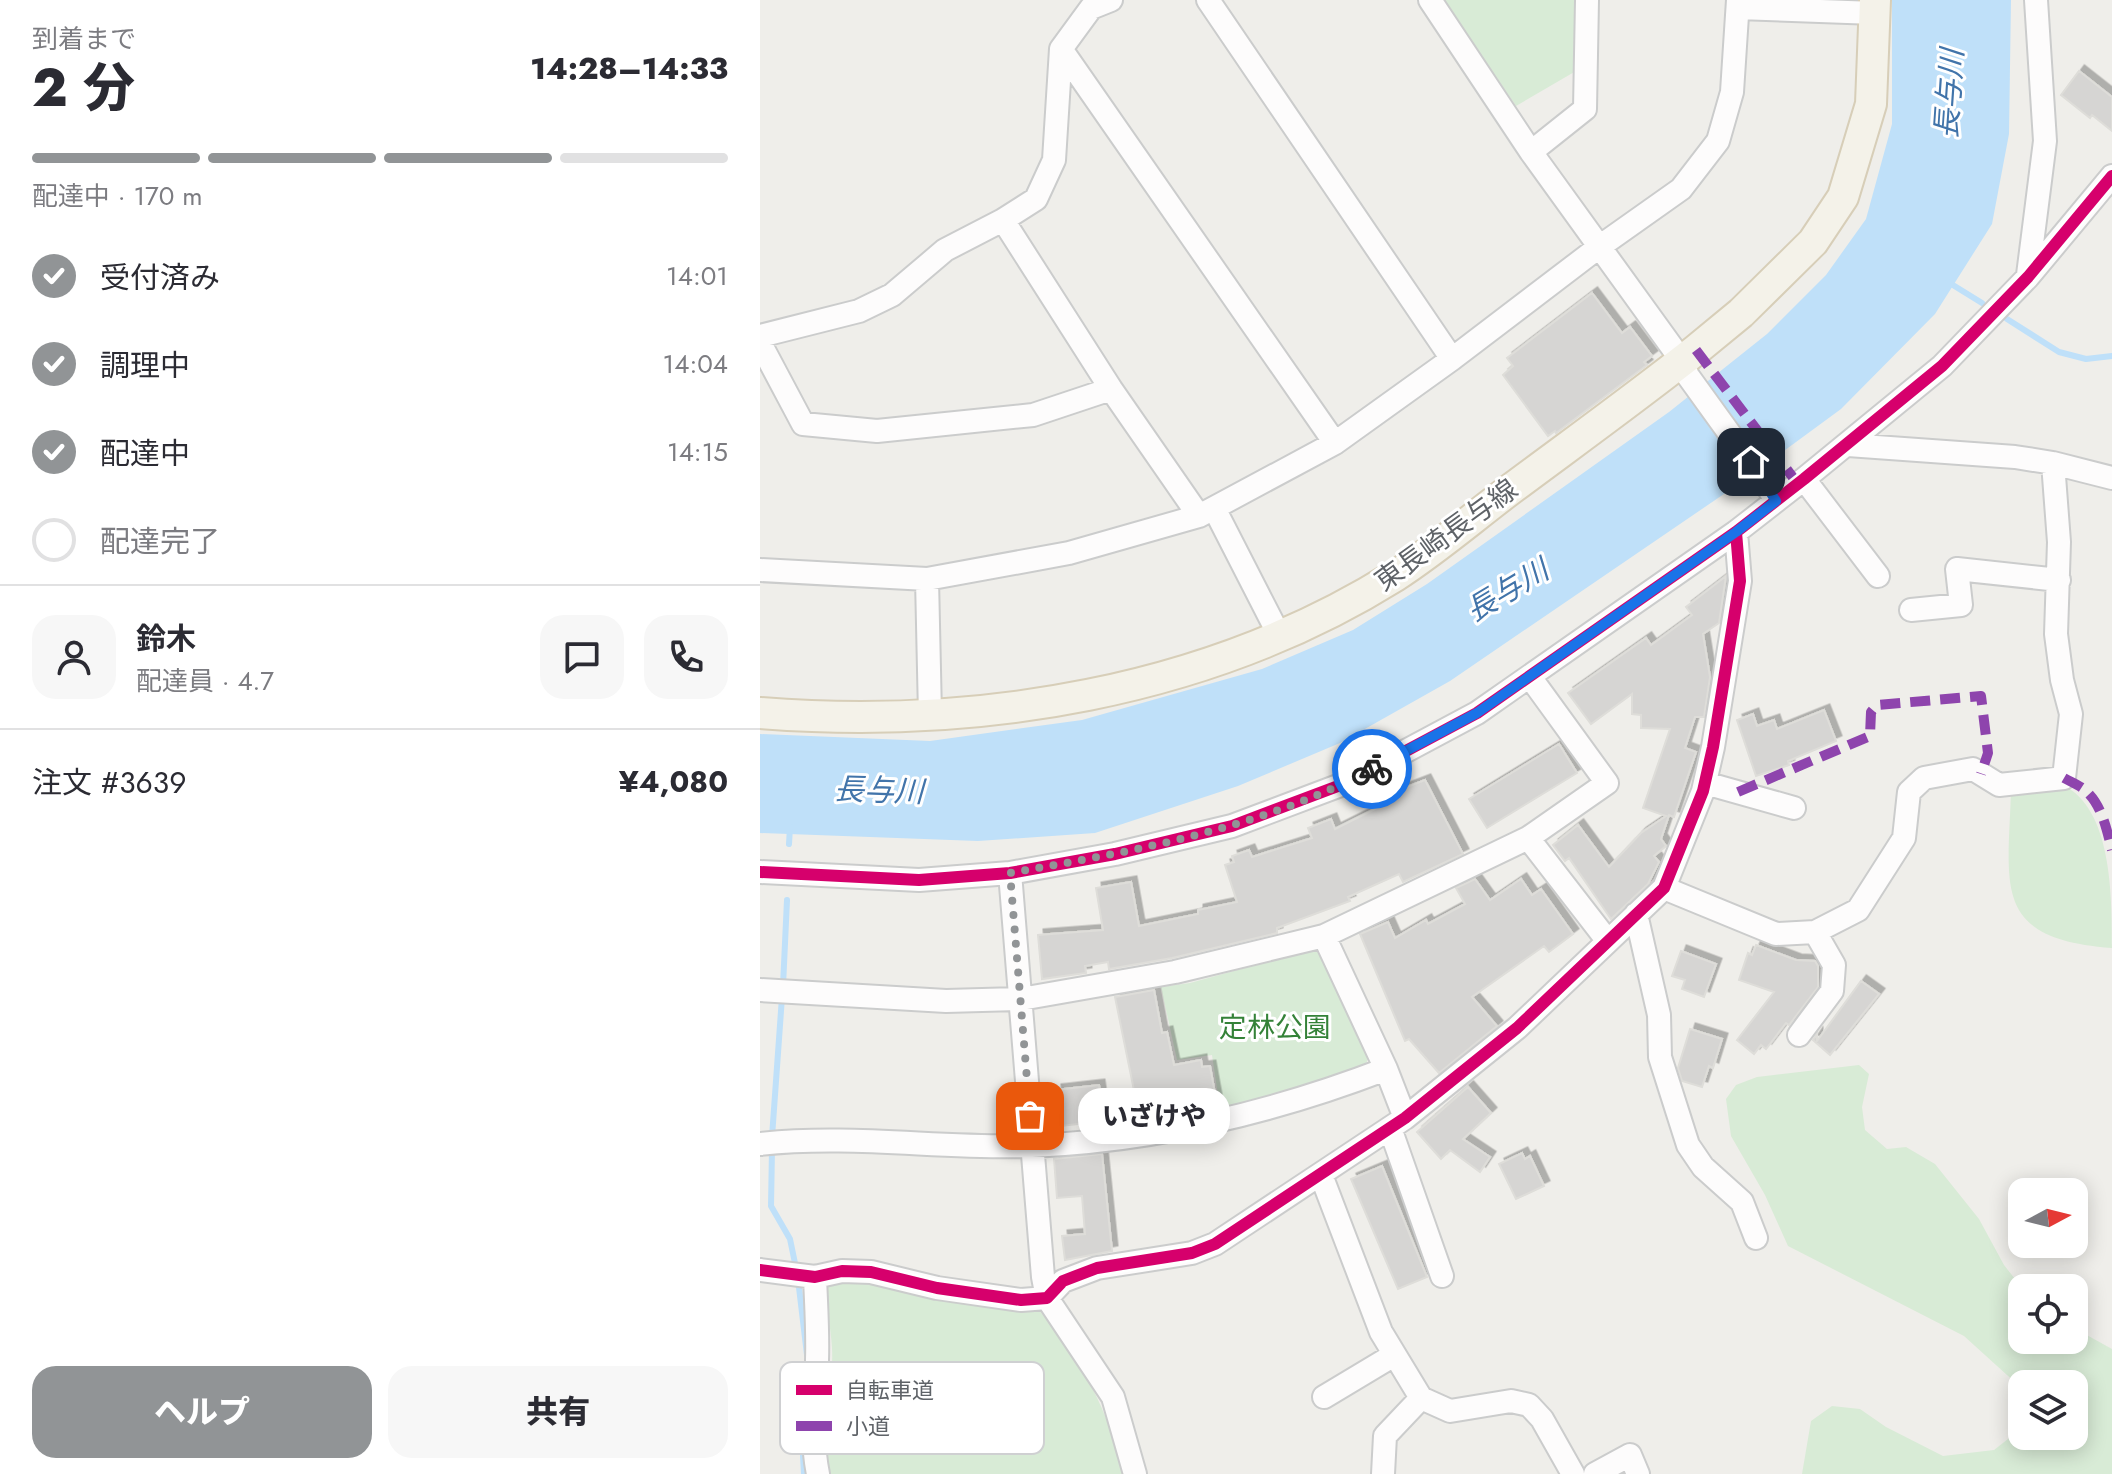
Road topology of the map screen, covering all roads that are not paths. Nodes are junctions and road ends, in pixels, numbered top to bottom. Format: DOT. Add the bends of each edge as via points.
graph roads {
  1 [pos="1111,0"];
  2 [pos="1208,0"];
  3 [pos="1430,0"];
  4 [pos="1587,0"];
  5 [pos="1738,4"];
  6 [pos="2042,5"];
  7 [pos="1875,6"];
  8 [pos="1061,49"];
  9 [pos="1531,152"];
  10 [pos="2112,176"];
  11 [pos="1003,220"];
  12 [pos="1599,247"];
  13 [pos="2028,277"];
  14 [pos="760,336"];
  15 [pos="760,343"];
  16 [pos="1452,359"];
  17 [pos="1685,369"];
  18 [pos="1111,389"];
  19 [pos="1335,443"];
  20 [pos="1848,445"];
  21 [pos="2053,463"];
  22 [pos="2112,478"];
  23 [pos="1804,479"];
  24 [pos="1771,492"];
  25 [pos="1206,512"];
  26 [pos="1736,532"];
  27 [pos="760,570"];
  28 [pos="1878,576"];
  29 [pos="927,579"];
  30 [pos="2059,580"];
  31 [pos="1911,610"];
  32 [pos="1279,635"];
  33 [pos="1530,677"];
  34 [pos="760,713"];
  35 [pos="930,715"];
  36 [pos="1705,783"];
  37 [pos="1794,808"];
  38 [pos="1528,838"];
  39 [pos="760,872"];
  40 [pos="1010,873"];
  41 [pos="1664,888"];
  42 [pos="1636,914"];
  43 [pos="1815,932"];
  44 [pos="1324,936"];
  45 [pos="1607,940"];
  46 [pos="772,991"];
  47 [pos="1021,999"];
  48 [pos="1799,1035"];
  49 [pos="1386,1069"];
  50 [pos="1397,1123"];
  51 [pos="767,1143"];
  52 [pos="1033,1146"];
  53 [pos="1321,1175"];
  54 [pos="1756,1238"];
  55 [pos="760,1270"];
  56 [pos="802,1275"];
  57 [pos="1442,1276"];
  58 [pos="1047,1298"];
  59 [pos="1394,1355"];
  60 [pos="817,1362"];
  61 [pos="1324,1397"];
  62 [pos="1421,1398"];
  63 [pos="816,1454"];
  64 [pos="818,1474"];
  65 [pos="1135,1474"];
  66 [pos="1383,1474"];
  67 [pos="1573,1474"];
  68 [pos="1595,1474"];
  69 [pos="1638,1474"];
  1 -- 8 [label="street" via="1091,8"];
  2 -- 16 [label="street"];
  3 -- 9 [label="street"];
  4 -- 9 [label="street" via="1585,109"];
  5 -- 7 [label="street"];
  5 -- 12 [label="street" via="1732,92 1718,141 1681,189"];
  6 -- 13 [label="street" via="2045,141"];
  7 -- 17 [label="main road, 東長崎長与線" via="1871,104 1843,197 1813,242"];
  8 -- 11 [label="street" via="1054,160 1036,199"];
  8 -- 19 [label="street"];
  9 -- 12 [label="street"];
  10 -- 13 [label="street"];
  11 -- 14 [label="street" via="945,250 892,295 859,311"];
  11 -- 18 [label="street"];
  12 -- 16 [label="street"];
  12 -- 17 [label="street"];
  13 -- 20 [label="street" via="1942,366"];
  15 -- 18 [label="street" via="803,424 877,431 1017,417"];
  16 -- 19 [label="street"];
  17 -- 24 [label="street"];
  17 -- 32 [label="main road, 東長崎長与線" via="1396,575"];
  18 -- 25 [label="street"];
  19 -- 25 [label="street"];
  20 -- 21 [label="street"];
  20 -- 23 [label="street"];
  21 -- 22 [label="street"];
  21 -- 30 [label="street"];
  23 -- 24 [label="street"];
  23 -- 28 [label="street"];
  24 -- 26 [label="street"];
  25 -- 29 [label="street" via="1069,553"];
  25 -- 32 [label="street"];
  26 -- 33 [label="street"];
  26 -- 36 [label="street" via="1740,581"];
  27 -- 29 [label="street"];
  29 -- 35 [label="street"];
  30 -- 31 [label="street" via="1957,569 1961,605"];
  30 -- 43 [label="street" via="2056,634 2071,714 2064,778 1999,785 1973,769 1924,778 1909,792 1904,838 1858,910"];
  32 -- 35 [label="main road, 東長崎長与線" via="1094,695"];
  33 -- 38 [label="street" via="1607,783"];
  33 -- 40 [label="street" via="1477,713 1346,783 1232,826"];
  34 -- 35 [label="main road, 東長崎長与線"];
  36 -- 37 [label="street"];
  36 -- 41 [label="street"];
  38 -- 44 [label="street"];
  38 -- 45 [label="street"];
  39 -- 40 [label="street" via="919,880"];
  40 -- 47 [label="street"];
  41 -- 42 [label="street"];
  41 -- 43 [label="street" via="1776,934"];
  42 -- 45 [label="street"];
  42 -- 54 [label="street" via="1659,1015 1660,1057 1688,1145 1703,1167 1742,1202"];
  43 -- 48 [label="street" via="1834,965 1832,991"];
  44 -- 47 [label="street" via="1175,972"];
  44 -- 49 [label="street"];
  45 -- 50 [label="street" via="1517,1028"];
  46 -- 47 [label="street" via="946,1001"];
  47 -- 52 [label="street"];
  49 -- 50 [label="street"];
  49 -- 52 [label="street" via="1255,1112 1142,1134"];
  50 -- 53 [label="street"];
  50 -- 57 [label="street"];
  51 -- 52 [label="street"];
  52 -- 58 [label="street"];
  53 -- 58 [label="street" via="1215,1244 1192,1253 1097,1268 1063,1281"];
  53 -- 59 [label="street"];
  55 -- 56 [label="street"];
  56 -- 58 [label="street" via="871,1272 937,1288 1021,1300"];
  56 -- 60 [label="street"];
  58 -- 65 [label="street" via="1113,1397"];
  59 -- 61 [label="street"];
  59 -- 62 [label="street"];
  62 -- 66 [label="street" via="1385,1436"];
  62 -- 67 [label="street" via="1450,1411 1511,1401 1529,1405"];
  63 -- 64 [label="street"];
  68 -- 69 [label="street" via="1630,1455"];
}
